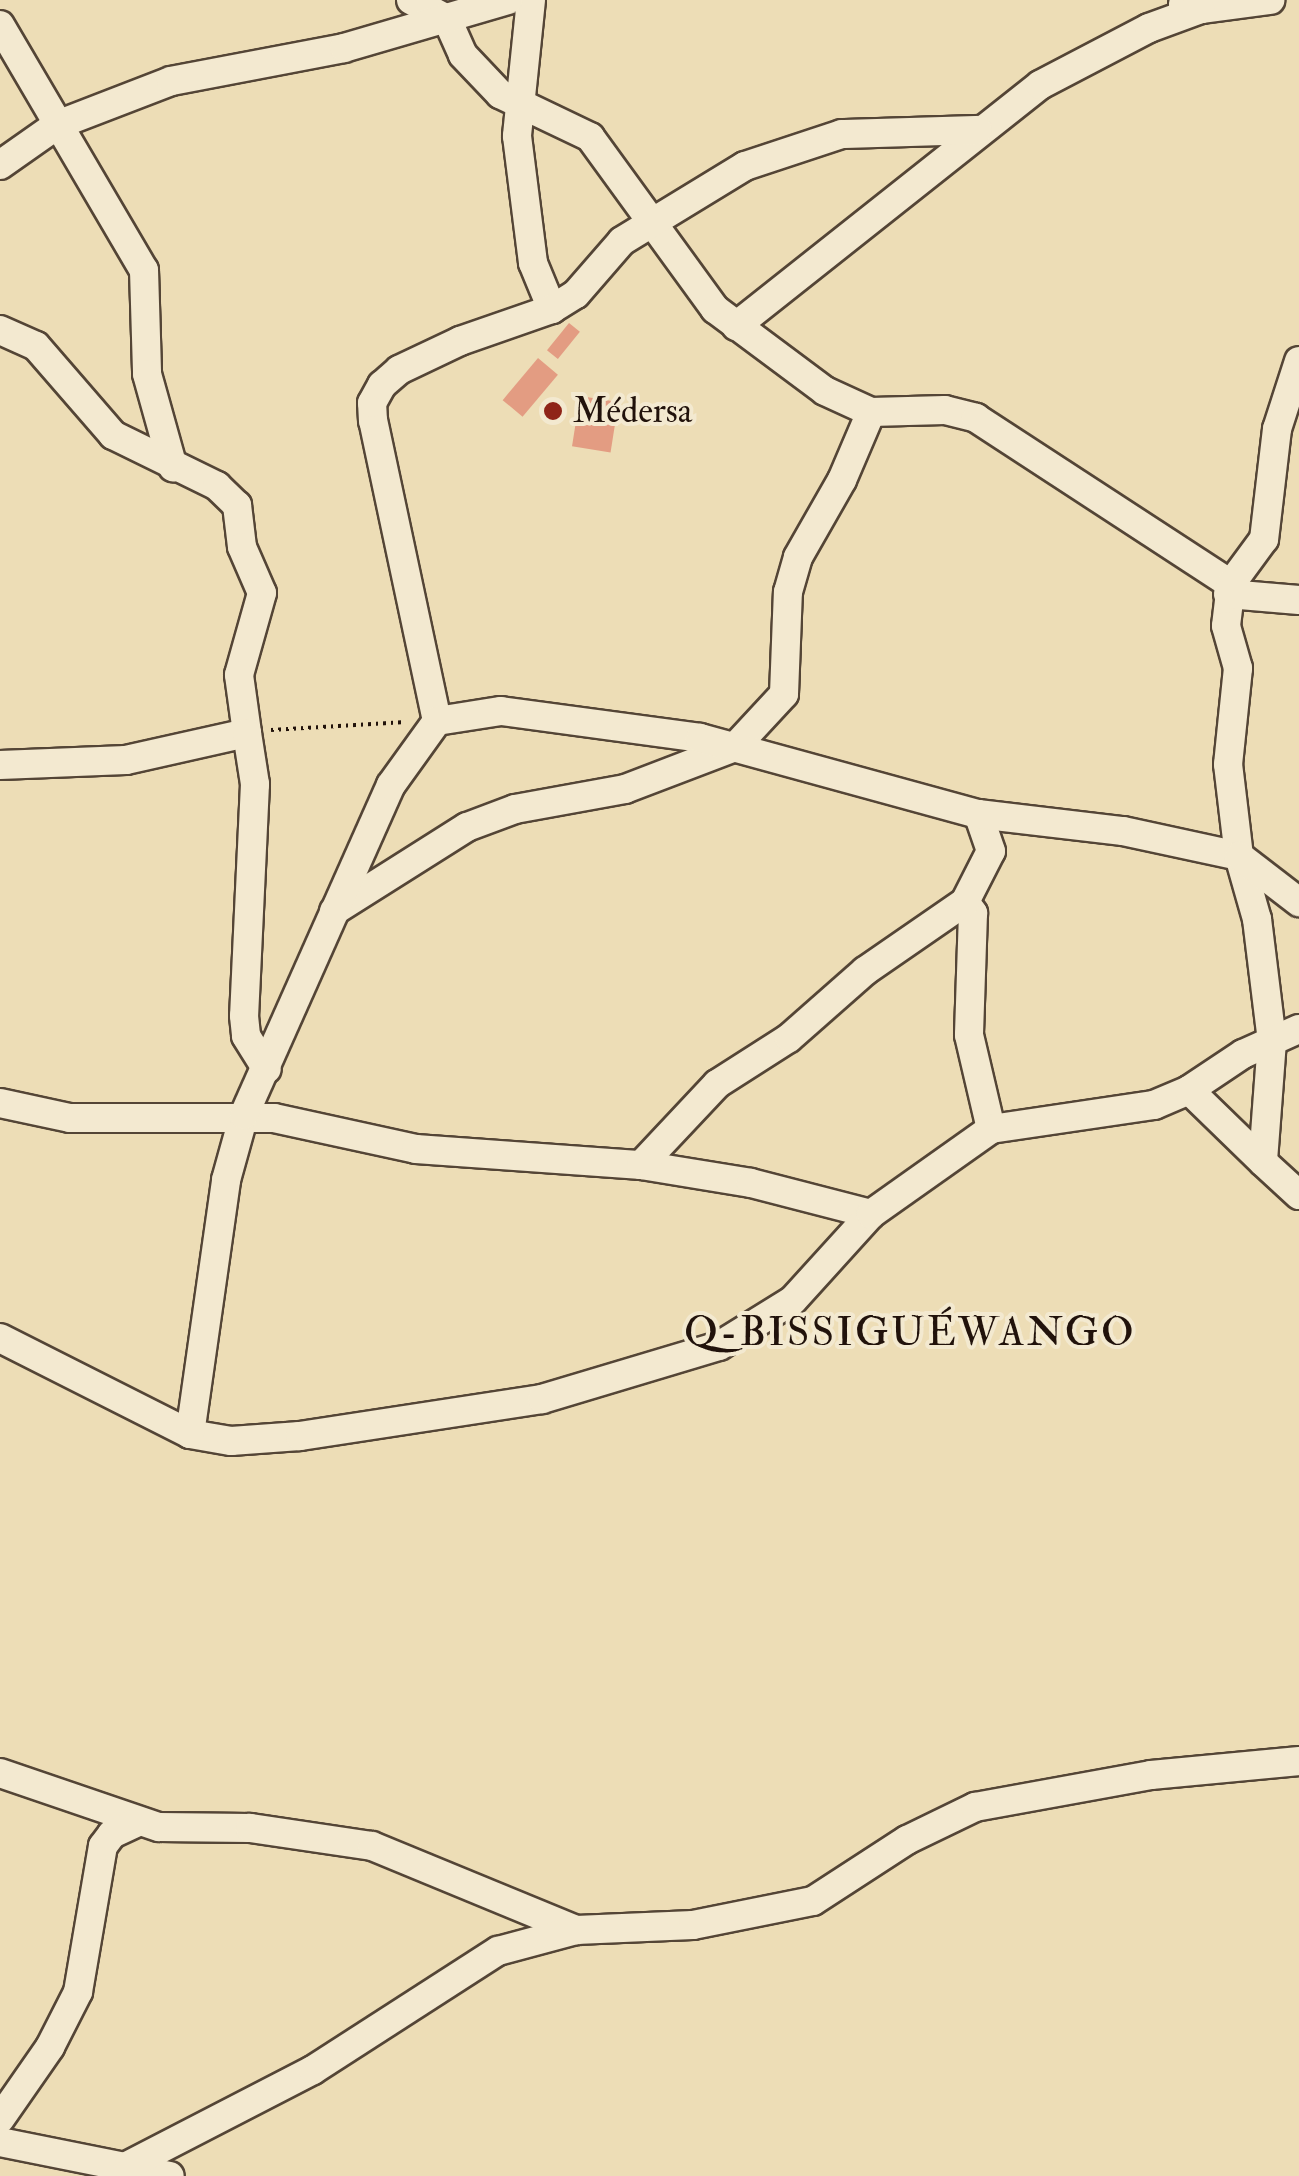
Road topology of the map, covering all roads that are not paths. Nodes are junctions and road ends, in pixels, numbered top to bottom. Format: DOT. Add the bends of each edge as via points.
graph roads {
  1 [pos="412,0"];
  2 [pos="508,0"];
  3 [pos="532,0"];
  4 [pos="1170,0"];
  5 [pos="1270,0"];
  6 [pos="1201,10"];
  7 [pos="447,19"];
  8 [pos="0,25"];
  9 [pos="517,106"];
  10 [pos="57,125"];
  11 [pos="978,130"];
  12 [pos="0,165"];
  13 [pos="648,224"];
  14 [pos="552,309"];
  15 [pos="736,326"];
  16 [pos="0,330"];
  17 [pos="1299,361"];
  18 [pos="871,412"];
  19 [pos="172,467"];
  20 [pos="1229,589"];
  21 [pos="1299,600"];
  22 [pos="436,722"];
  23 [pos="246,733"];
  24 [pos="735,746"];
  25 [pos="0,765"];
  26 [pos="978,814"];
  27 [pos="1239,856"];
  28 [pos="966,902"];
  29 [pos="1299,902"];
  30 [pos="334,911"];
  31 [pos="1299,1029"];
  32 [pos="1272,1041"];
  33 [pos="267,1069"];
  34 [pos="1189,1090"];
  35 [pos="0,1103"];
  36 [pos="244,1115"];
  37 [pos="991,1129"];
  38 [pos="1263,1162"];
  39 [pos="641,1165"];
  40 [pos="1299,1195"];
  41 [pos="871,1214"];
  42 [pos="0,1338"];
  43 [pos="190,1434"];
  44 [pos="1299,1761"];
  45 [pos="0,1773"];
  46 [pos="138,1822"];
  47 [pos="576,1930"];
  48 [pos="0,2119"];
  49 [pos="0,2142"];
  50 [pos="56,2165"];
  51 [pos="129,2165"];
  52 [pos="170,2176"];
  1 -- 7 [label="street"];
  2 -- 7 [label="street"];
  3 -- 9 [label="street"];
  4 -- 6 [label="street"];
  5 -- 6 [label="street"];
  6 -- 11 [label="street" via="1149,28 1040,85"];
  7 -- 9 [label="street" via="462,55"];
  7 -- 10 [label="street" via="293,61 171,81"];
  8 -- 10 [label="street"];
  9 -- 13 [label="street" via="590,137"];
  9 -- 14 [label="street" via="532,263"];
  10 -- 12 [label="street"];
  10 -- 19 [label="street" via="144,270 147,374"];
  11 -- 13 [label="street" via="842,134 807,142 713,182"];
  11 -- 15 [label="street"];
  13 -- 14 [label="street"];
  13 -- 15 [label="street"];
  14 -- 22 [label="street" via="399,370 372,403"];
  15 -- 18 [label="street" via="825,391"];
  16 -- 19 [label="street" via="36,346 112,435"];
  17 -- 20 [label="street" via="1277,428 1264,539"];
  18 -- 20 [label="street" via="945,410 976,418"];
  18 -- 24 [label="street" via="798,556 788,592 784,694"];
  19 -- 23 [label="street" via="230,496 242,547 258,578 261,608 239,675"];
  20 -- 21 [label="street"];
  20 -- 27 [label="street" via="1226,626 1238,668 1228,764"];
  22 -- 24 [label="street" via="502,711"];
  22 -- 30 [label="street" via="391,785"];
  23 -- 25 [label="street" via="126,760"];
  23 -- 33 [label="street" via="255,784 244,1016 246,1036"];
  24 -- 26 [label="street"];
  24 -- 30 [label="street" via="625,789 514,809 467,827"];
  26 -- 27 [label="street" via="1123,831"];
  26 -- 28 [label="street" via="991,850"];
  27 -- 29 [label="street"];
  27 -- 32 [label="street" via="1258,919"];
  28 -- 37 [label="street" via="973,912 969,1035"];
  28 -- 39 [label="street" via="864,971 789,1038 717,1084"];
  30 -- 33 [label="street"];
  31 -- 32 [label="street"];
  32 -- 34 [label="street"];
  32 -- 38 [label="street"];
  33 -- 36 [label="street"];
  34 -- 37 [label="street" via="1154,1104"];
  34 -- 38 [label="street"];
  35 -- 36 [label="street" via="70,1118"];
  36 -- 39 [label="street" via="416,1149"];
  36 -- 43 [label="street" via="226,1180"];
  37 -- 41 [label="street"];
  38 -- 40 [label="street"];
  39 -- 41 [label="street" via="751,1183"];
  41 -- 43 [label="street" via="794,1300 719,1346 618,1380 300,1436 231,1441"];
  42 -- 43 [label="street"];
  44 -- 47 [label="street" via="1151,1775 975,1807 907,1840 813,1901 693,1926"];
  45 -- 46 [label="street"];
  46 -- 47 [label="street" via="250,1828 372,1846"];
  46 -- 48 [label="street" via="103,1846 78,1992 50,2048"];
  47 -- 51 [label="street" via="498,1951 313,2070"];
  49 -- 50 [label="street"];
  50 -- 51 [label="street"];
  51 -- 52 [label="street"];
}
